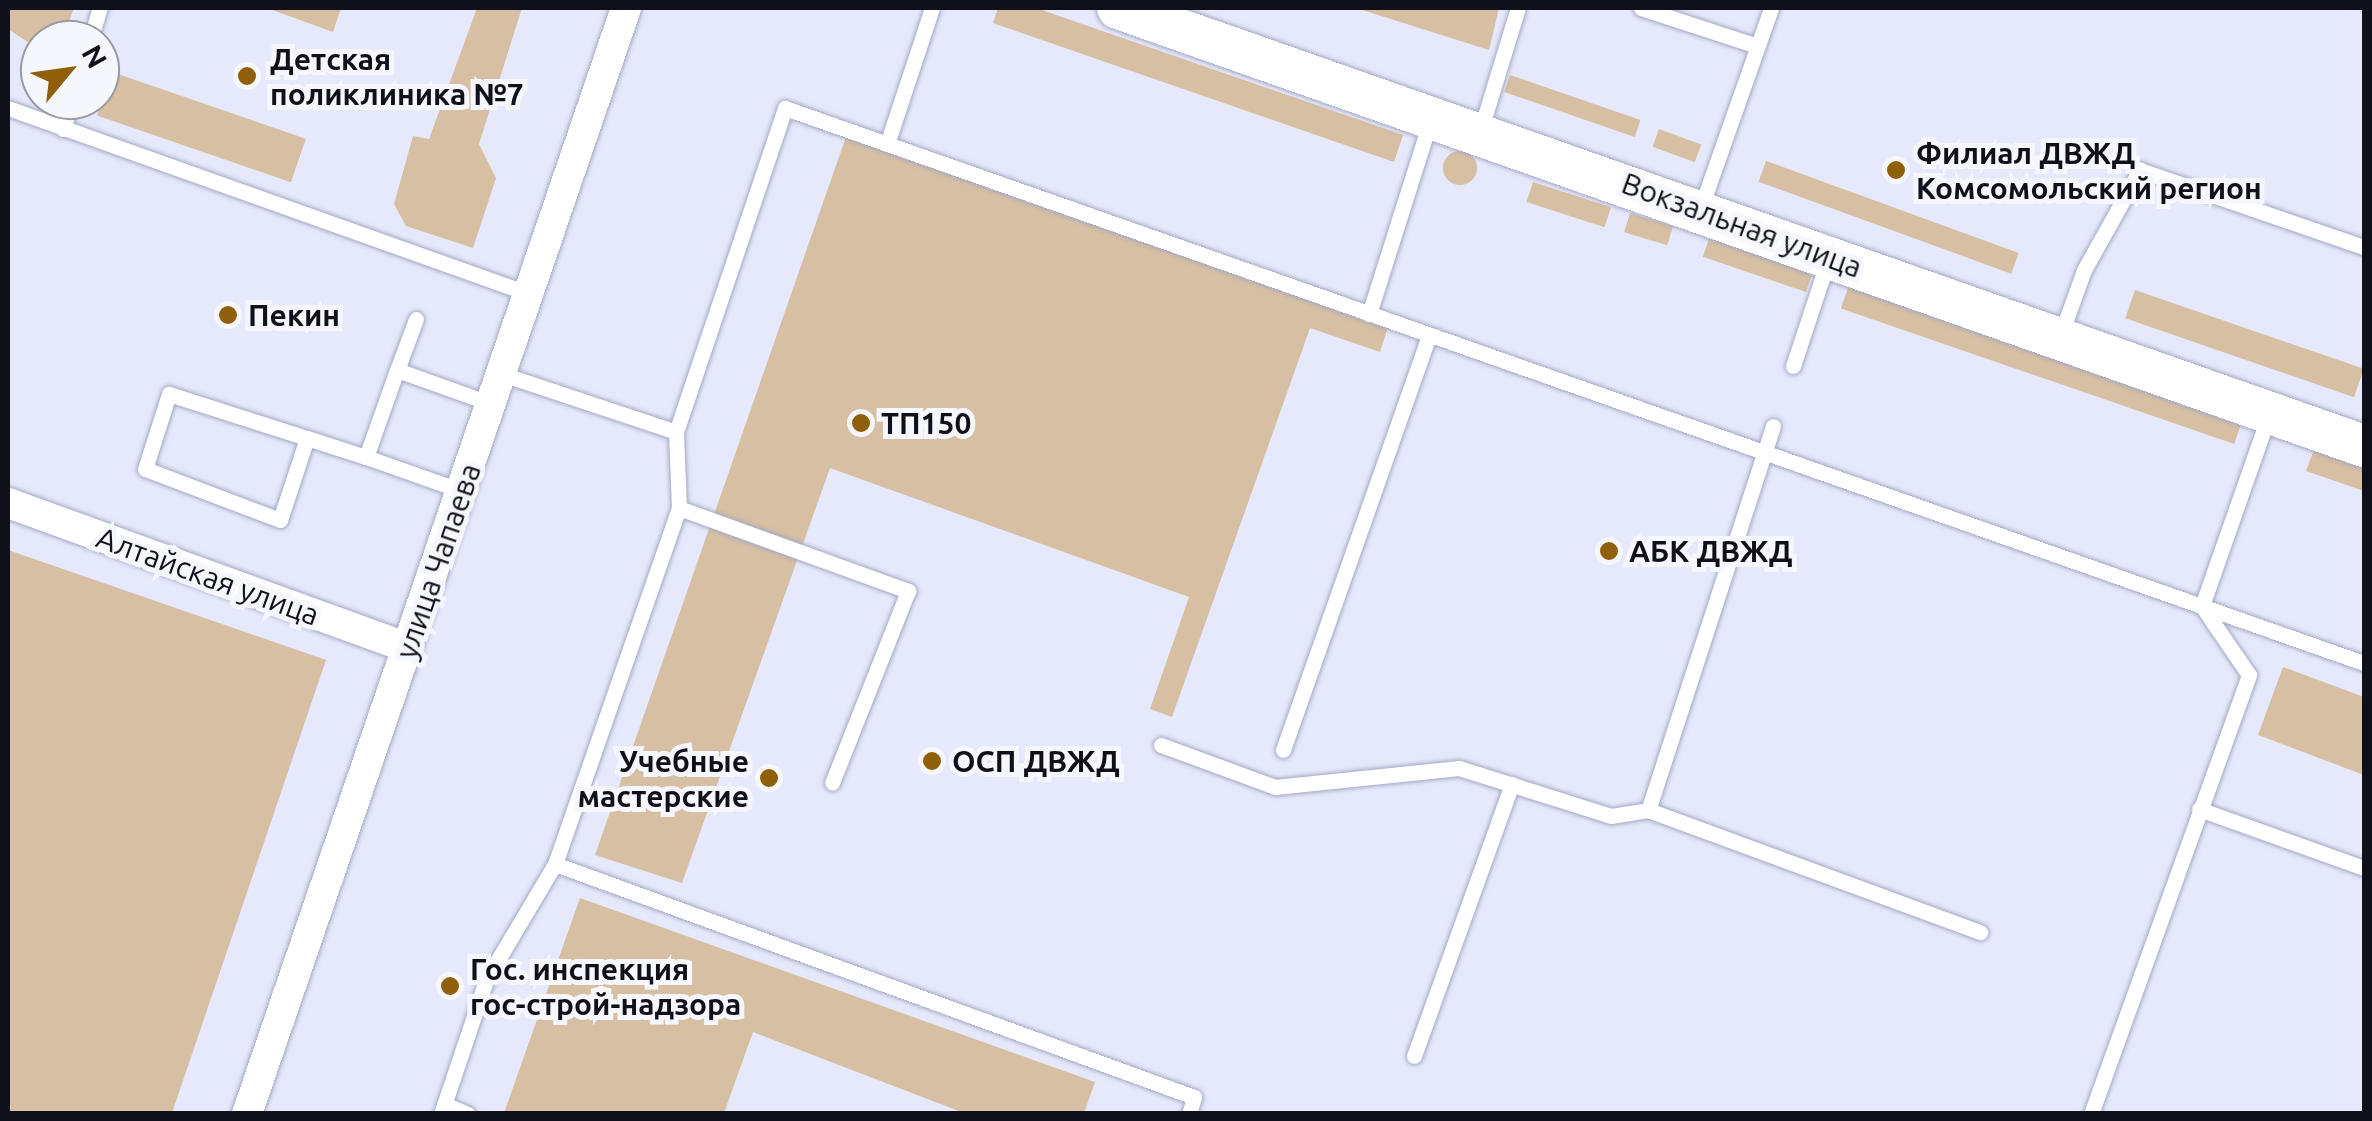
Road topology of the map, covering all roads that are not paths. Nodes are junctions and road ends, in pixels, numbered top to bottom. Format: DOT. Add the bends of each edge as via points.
graph roads {
  1 [pos="626,8"];
  2 [pos="932,8"];
  3 [pos="1518,8"];
  4 [pos="1641,8"];
  5 [pos="1771,8"];
  6 [pos="1144,12"];
  7 [pos="1757,46"];
  8 [pos="8,108"];
  9 [pos="1432,115"];
  10 [pos="66,120"];
  11 [pos="63,130"];
  12 [pos="1480,132"];
  13 [pos="886,144"];
  14 [pos="1700,210"];
  15 [pos="2364,247"];
  16 [pos="1829,256"];
  17 [pos="530,294"];
  18 [pos="1369,314"];
  19 [pos="416,319"];
  20 [pos="1429,335"];
  21 [pos="2060,338"];
  22 [pos="1793,366"];
  23 [pos="397,370"];
  24 [pos="502,374"];
  25 [pos="492,404"];
  26 [pos="2270,412"];
  27 [pos="1773,426"];
  28 [pos="676,432"];
  29 [pos="307,438"];
  30 [pos="2364,446"];
  31 [pos="1764,452"];
  32 [pos="366,457"];
  33 [pos="462,491"];
  34 [pos="8,503"];
  35 [pos="679,508"];
  36 [pos="2202,606"];
  37 [pos="408,648"];
  38 [pos="2364,663"];
  39 [pos="1161,745"];
  40 [pos="1283,750"];
  41 [pos="832,783"];
  42 [pos="1512,784"];
  43 [pos="2199,809"];
  44 [pos="1648,810"];
  45 [pos="554,864"];
  46 [pos="2364,868"];
  47 [pos="1980,932"];
  48 [pos="1414,1056"];
  49 [pos="442,1109"];
  50 [pos="247,1114"];
  51 [pos="468,1114"];
  52 [pos="1189,1114"];
  53 [pos="2091,1114"];
  1 -- 17 [label="street, улица Чапаева"];
  2 -- 13 [label="lane"];
  3 -- 12 [label="lane"];
  4 -- 7 [label="lane"];
  5 -- 7 [label="lane"];
  6 -- 9 [label="main road, Вокзальная улица"];
  7 -- 14 [label="lane"];
  8 -- 11 [label="lane"];
  9 -- 12 [label="main road, Вокзальная улица"];
  9 -- 18 [label="lane"];
  10 -- 11 [label="lane"];
  11 -- 17 [label="lane"];
  12 -- 14 [label="main road, Вокзальная улица"];
  13 -- 18 [label="lane"];
  13 -- 28 [label="lane" via="785,108"];
  14 -- 16 [label="main road, Вокзальная улица"];
  15 -- 21 [label="lane" via="2140,170 2084,270"];
  16 -- 21 [label="main road, Вокзальная улица"];
  16 -- 22 [label="lane"];
  17 -- 24 [label="street, улица Чапаева"];
  18 -- 20 [label="lane"];
  19 -- 23 [label="lane"];
  20 -- 31 [label="lane"];
  20 -- 40 [label="lane"];
  21 -- 26 [label="main road, Вокзальная улица"];
  23 -- 25 [label="lane"];
  23 -- 32 [label="lane"];
  24 -- 25 [label="street, улица Чапаева"];
  24 -- 28 [label="lane"];
  25 -- 33 [label="street, улица Чапаева"];
  26 -- 30 [label="main road, Вокзальная улица"];
  26 -- 36 [label="lane"];
  27 -- 31 [label="lane"];
  28 -- 35 [label="lane"];
  29 -- 29 [label="lane" via="169,394 145,470 280,520"];
  29 -- 32 [label="lane"];
  31 -- 36 [label="lane"];
  31 -- 44 [label="lane"];
  32 -- 33 [label="lane"];
  33 -- 37 [label="street, улица Чапаева"];
  34 -- 37 [label="street, Алтайская улица"];
  35 -- 41 [label="lane" via="908,590"];
  35 -- 45 [label="lane"];
  36 -- 38 [label="lane"];
  36 -- 43 [label="lane" via="2249,675"];
  37 -- 50 [label="street, улица Чапаева"];
  39 -- 42 [label="lane" via="1275,787 1459,768"];
  42 -- 44 [label="lane" via="1611,816"];
  42 -- 48 [label="lane"];
  43 -- 46 [label="lane"];
  43 -- 53 [label="lane"];
  44 -- 47 [label="lane"];
  45 -- 49 [label="lane" via="486,980"];
  45 -- 52 [label="lane" via="1194,1098"];
  49 -- 51 [label="lane"];
}
